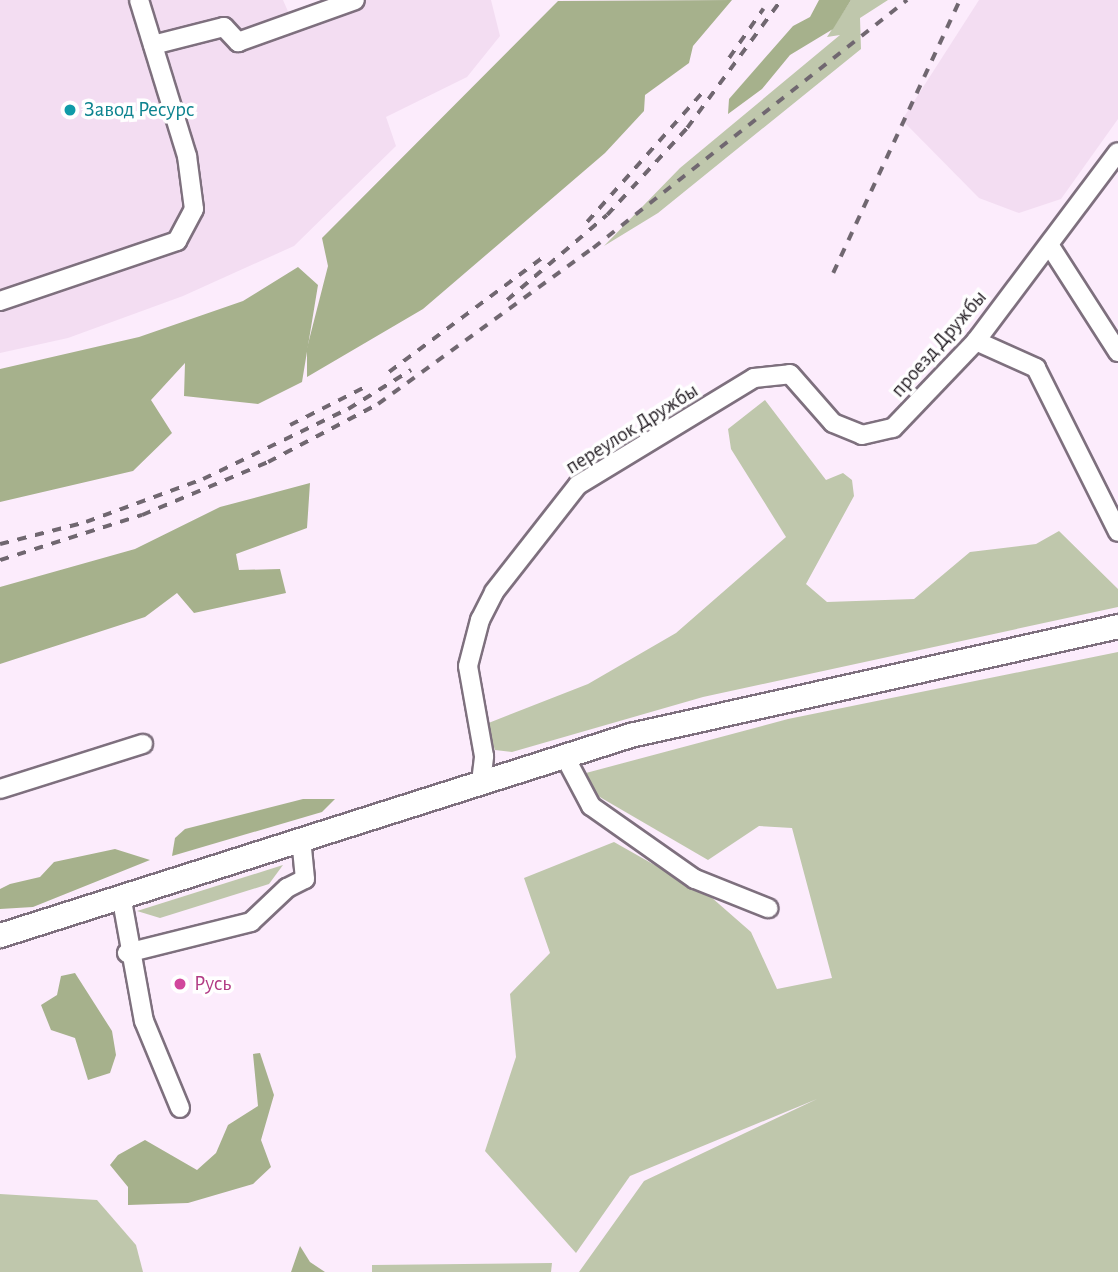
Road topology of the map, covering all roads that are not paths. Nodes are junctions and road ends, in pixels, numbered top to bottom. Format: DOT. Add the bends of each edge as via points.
graph roads {
  1 [pos="139,0"];
  2 [pos="355,0"];
  3 [pos="153,45"];
  4 [pos="1118,152"];
  5 [pos="1049,246"];
  6 [pos="0,301"];
  7 [pos="976,341"];
  8 [pos="1118,352"];
  9 [pos="811,398"];
  10 [pos="1118,532"];
  11 [pos="1118,626"];
  12 [pos="143,744"];
  13 [pos="564,755"];
  14 [pos="481,782"];
  15 [pos="0,789"];
  16 [pos="301,838"];
  17 [pos="121,895"];
  18 [pos="768,908"];
  19 [pos="0,935"];
  20 [pos="127,953"];
  21 [pos="180,1108"];
  1 -- 3 [label="street"];
  2 -- 3 [label="street" via="237,42 224,27"];
  3 -- 6 [label="street" via="187,156 194,208 177,241"];
  4 -- 5 [label="street, проезд Дружбы"];
  5 -- 7 [label="street, проезд Дружбы"];
  5 -- 8 [label="street"];
  7 -- 9 [label="street, проезд Дружбы" via="893,428 862,435 833,423"];
  7 -- 10 [label="street" via="1036,368"];
  9 -- 14 [label="street, переулок Дружбы" via="790,374 754,378 578,485 560,505 480,620 468,666 484,755"];
  11 -- 13 [label="main road" via="762,702"];
  12 -- 15 [label="street"];
  13 -- 14 [label="main road"];
  13 -- 18 [label="street" via="591,806 695,878"];
  14 -- 16 [label="main road"];
  16 -- 17 [label="main road"];
  16 -- 20 [label="street" via="305,879 287,887 251,922"];
  17 -- 19 [label="main road"];
  17 -- 20 [label="street"];
  20 -- 21 [label="street" via="144,1021"];
}
